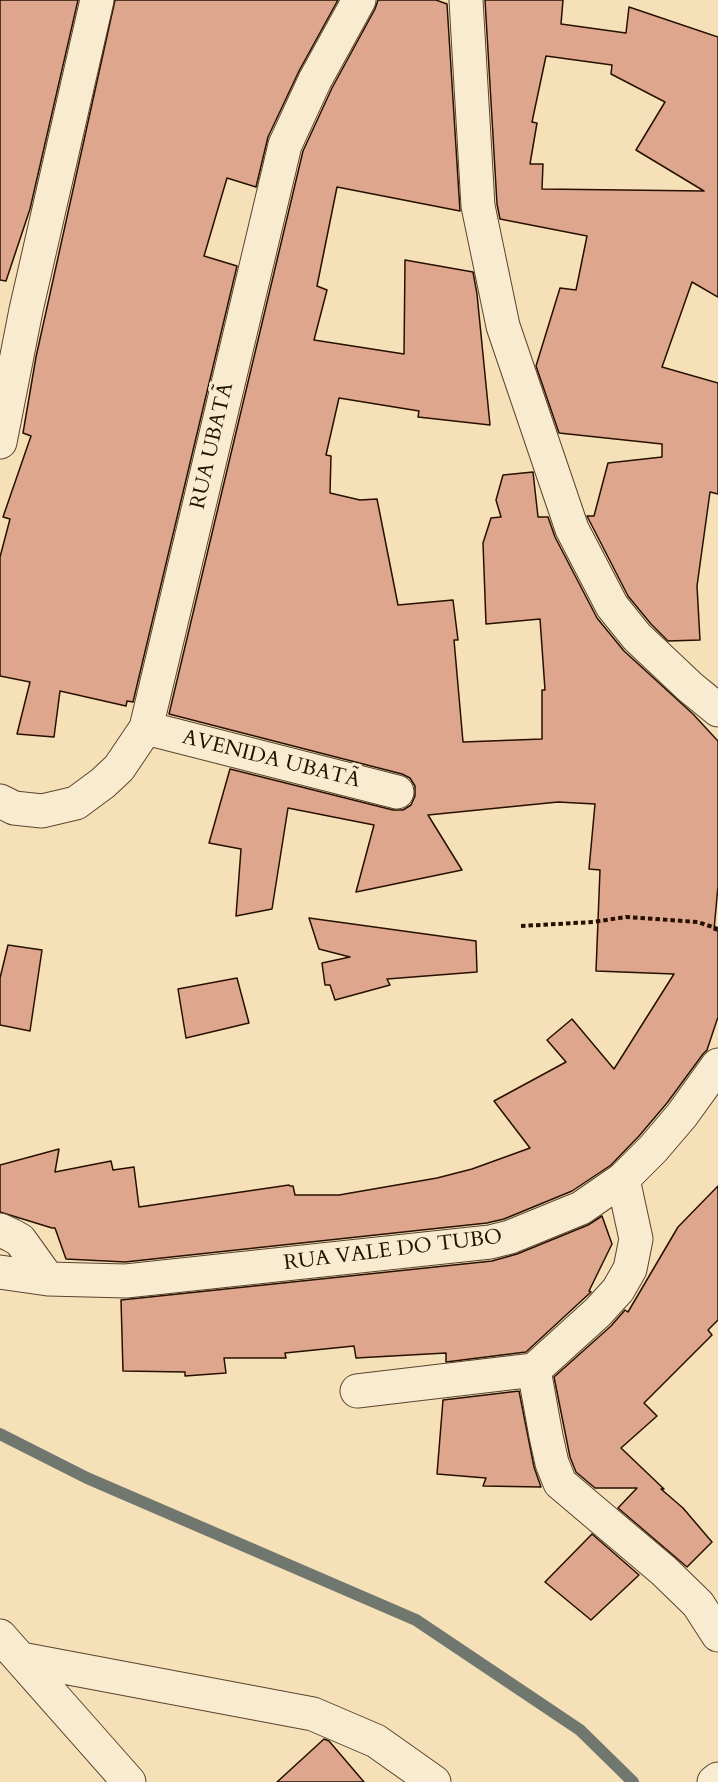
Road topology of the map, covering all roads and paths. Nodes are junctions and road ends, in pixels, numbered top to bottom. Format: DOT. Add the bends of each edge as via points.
graph roads {
  1 [pos="96,0"];
  2 [pos="359,0"];
  3 [pos="466,0"];
  4 [pos="0,442"];
  5 [pos="718,710"];
  6 [pos="146,728"];
  7 [pos="397,792"];
  8 [pos="0,801"];
  9 [pos="521,926"];
  10 [pos="718,929"];
  11 [pos="718,1065"];
  12 [pos="623,1179"];
  13 [pos="0,1230"];
  14 [pos="0,1272"];
  15 [pos="48,1279"];
  16 [pos="534,1370"];
  17 [pos="357,1391"];
  18 [pos="718,1635"];
  19 [pos="10,1647"];
  20 [pos="718,1779"];
  21 [pos="129,1782"];
  22 [pos="434,1782"];
  23 [pos="714,1782"];
  1 -- 4 [label="street"];
  2 -- 6 [label="street, RUA UBATÃ" via="315,80 285,146"];
  3 -- 5 [label="street" via="478,206 504,326 572,529 612,606 637,637"];
  6 -- 7 [label="street, AVENIDA UBATÃ"];
  6 -- 8 [label="street, RUA UBATÃ" via="119,768 76,803 42,812 14,808"];
  9 -- 10 [label="path" via="626,917 698,922"];
  11 -- 12 [label="street, RUA VALE DO TUBO" via="682,1115"];
  12 -- 15 [label="street, RUA VALE DO TUBO" via="581,1208 490,1242 126,1281"];
  12 -- 16 [label="street" via="636,1239 630,1269 598,1312"];
  13 -- 15 [label="street" via="20,1240"];
  14 -- 15 [label="street, RUA VALE DO TUBO"];
  16 -- 17 [label="street"];
  16 -- 18 [label="street" via="552,1463 560,1483 698,1604"];
  19 -- 21 [label="street"];
  19 -- 22 [label="street" via="313,1714 376,1741"];
  20 -- 23 [label="street"];
}
